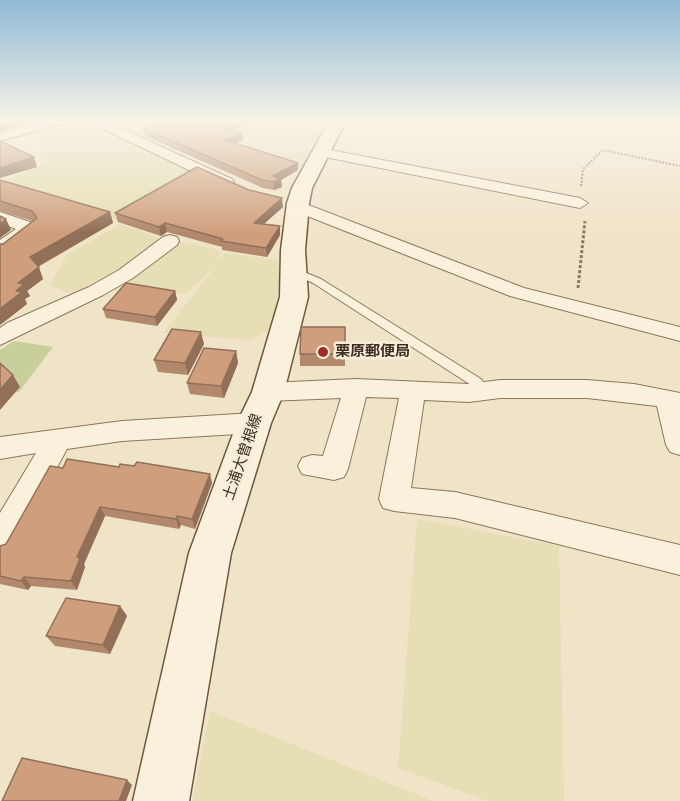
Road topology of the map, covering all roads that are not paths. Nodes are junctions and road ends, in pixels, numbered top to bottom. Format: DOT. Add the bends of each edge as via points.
graph roads {
  1 [pos="176,158"];
  2 [pos="317,158"];
  3 [pos="353,158"];
  4 [pos="238,187"];
  5 [pos="295,203"];
  6 [pos="580,203"];
  7 [pos="0,217"];
  8 [pos="170,241"];
  9 [pos="0,249"];
  10 [pos="294,271"];
  11 [pos="680,334"];
  12 [pos="0,338"];
  13 [pos="356,388"];
  14 [pos="413,389"];
  15 [pos="483,391"];
  16 [pos="674,400"];
  17 [pos="261,407"];
  18 [pos="58,440"];
  19 [pos="680,445"];
  20 [pos="0,448"];
  21 [pos="312,466"];
  22 [pos="0,542"];
  23 [pos="680,560"];
  24 [pos="162,801"];
  1 -- 4 [label="street"];
  2 -- 5 [label="main road, 土浦大曽根線"];
  3 -- 6 [label="street"];
  5 -- 10 [label="main road, 土浦大曽根線"];
  5 -- 11 [label="street" via="517,292"];
  7 -- 9 [label="street" via="30,228"];
  8 -- 12 [label="street" via="126,274"];
  10 -- 15 [label="lane" via="347,300 476,382"];
  10 -- 17 [label="main road, 土浦大曽根線" via="294,297"];
  13 -- 14 [label="street"];
  13 -- 17 [label="street"];
  13 -- 21 [label="street" via="334,469"];
  14 -- 15 [label="street"];
  14 -- 23 [label="street" via="394,499 455,505"];
  15 -- 16 [label="street" via="587,389"];
  16 -- 19 [label="street"];
  17 -- 18 [label="street"];
  17 -- 24 [label="main road, 土浦大曽根線" via="210,553"];
  18 -- 20 [label="street"];
  18 -- 22 [label="street"];
}
